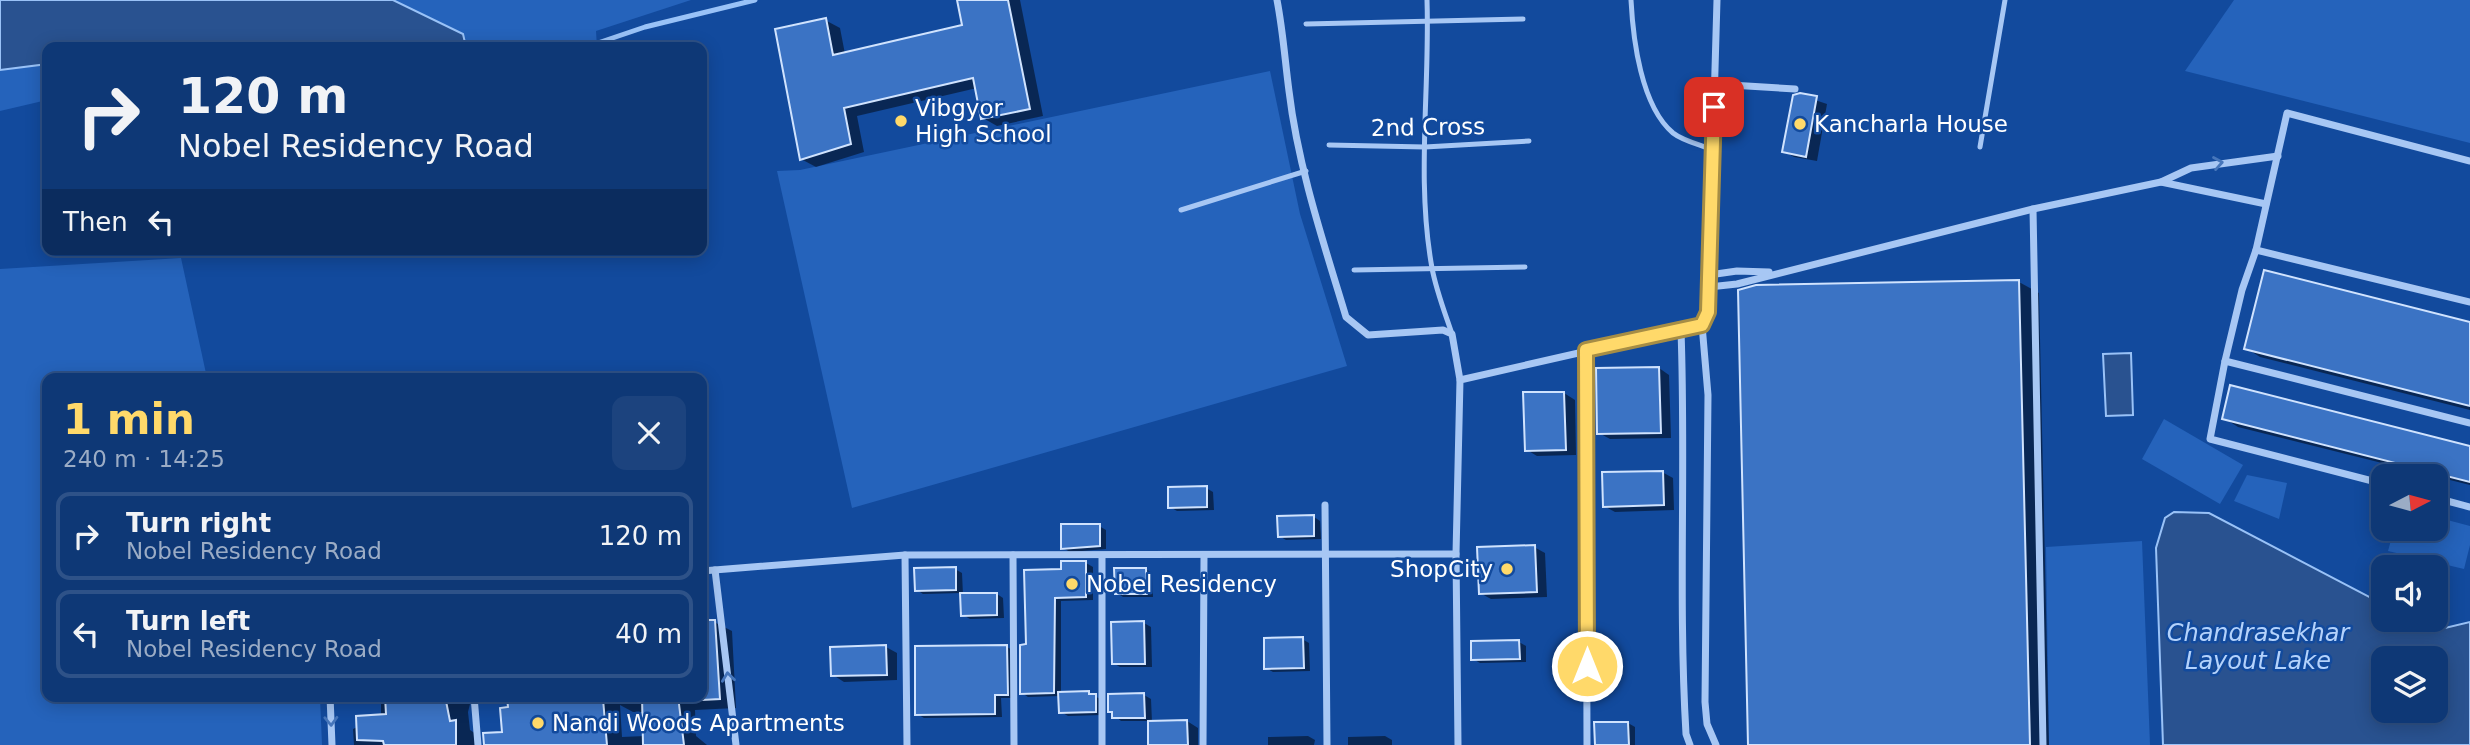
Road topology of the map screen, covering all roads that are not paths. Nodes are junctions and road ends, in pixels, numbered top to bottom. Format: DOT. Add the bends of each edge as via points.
graph roads {
  1 [pos="1277,0"];
  2 [pos="1427,0"];
  3 [pos="1631,0"];
  4 [pos="1717,0"];
  5 [pos="2005,0"];
  6 [pos="1523,19"];
  7 [pos="1428,20"];
  8 [pos="1306,24"];
  9 [pos="1714,84"];
  10 [pos="1795,89"];
  11 [pos="1529,141"];
  12 [pos="1329,145"];
  13 [pos="1425,147"];
  14 [pos="1980,147"];
  15 [pos="1713,150"];
  16 [pos="2278,156"];
  17 [pos="2470,161"];
  18 [pos="1306,171"];
  19 [pos="2161,182"];
  20 [pos="2266,204"];
  21 [pos="2033,209"];
  22 [pos="1181,210"];
  23 [pos="2256,250"];
  24 [pos="1525,267"];
  25 [pos="1432,269"];
  26 [pos="1354,271"];
  27 [pos="1777,273"];
  28 [pos="1709,275"];
  29 [pos="1709,287"];
  30 [pos="2470,302"];
  31 [pos="1702,325"];
  32 [pos="1681,331"];
  33 [pos="1452,334"];
  34 [pos="1586,350"];
  35 [pos="2225,361"];
  36 [pos="1460,380"];
  37 [pos="2470,424"];
  38 [pos="2371,481"];
  39 [pos="2448,501"];
  40 [pos="1325,505"];
  41 [pos="2470,507"];
  42 [pos="1456,554"];
  43 [pos="905,555"];
  44 [pos="1013,555"];
  45 [pos="1102,556"];
  46 [pos="1204,556"];
  47 [pos="1325,556"];
  48 [pos="715,570"];
  49 [pos="707,571"];
  50 [pos="330,702"];
  51 [pos="474,702"];
  52 [pos="332,745"];
  53 [pos="478,745"];
  54 [pos="736,745"];
  55 [pos="907,745"];
  56 [pos="1014,745"];
  57 [pos="1102,745"];
  58 [pos="1203,745"];
  59 [pos="1327,745"];
  60 [pos="1458,745"];
  61 [pos="1587,745"];
  62 [pos="1690,745"];
  63 [pos="1716,745"];
  64 [pos="2043,745"];
  1 -- 18 [label="street" via="1289,92"];
  2 -- 7 [label="lane"];
  3 -- 15 [label="lane" via="1633,31 1649,100 1673,133"];
  4 -- 9 [label="street"];
  5 -- 14 [label="lane"];
  6 -- 7 [label="lane"];
  7 -- 8 [label="lane"];
  7 -- 13 [label="lane"];
  9 -- 10 [label="street"];
  9 -- 15 [label="street"];
  11 -- 13 [label="lane, 2nd Cross"];
  12 -- 13 [label="lane, 2nd Cross"];
  13 -- 25 [label="lane"];
  15 -- 28 [label="street"];
  16 -- 17 [label="street" via="2287,113"];
  19 -- 16 [label="street, one-way" via="2191,168"];
  16 -- 20 [label="street"];
  18 -- 22 [label="lane"];
  18 -- 33 [label="street" via="1342,304 1354,327 1368,335 1443,330"];
  19 -- 20 [label="street"];
  19 -- 21 [label="street"];
  20 -- 23 [label="street"];
  21 -- 27 [label="street"];
  21 -- 64 [label="street"];
  23 -- 30 [label="street"];
  23 -- 35 [label="street"];
  24 -- 25 [label="lane"];
  25 -- 26 [label="lane"];
  25 -- 33 [label="lane"];
  27 -- 28 [label="street"];
  27 -- 29 [label="street"];
  28 -- 29 [label="street"];
  29 -- 31 [label="street" via="1708,312"];
  31 -- 32 [label="street"];
  31 -- 63 [label="street" via="1708,395 1705,702 1707,724"];
  32 -- 34 [label="street"];
  32 -- 62 [label="street" via="1685,440 1681,649"];
  33 -- 36 [label="street"];
  34 -- 36 [label="street"];
  34 -- 61 [label="street"];
  35 -- 37 [label="street"];
  35 -- 38 [label="street" via="2210,439"];
  36 -- 42 [label="street"];
  39 -- 41 [label="street"];
  40 -- 47 [label="street"];
  42 -- 47 [label="street"];
  42 -- 60 [label="street"];
  43 -- 44 [label="street"];
  43 -- 48 [label="street"];
  43 -- 55 [label="street"];
  44 -- 45 [label="street"];
  44 -- 56 [label="street"];
  45 -- 46 [label="street"];
  45 -- 57 [label="street"];
  46 -- 47 [label="street"];
  46 -- 58 [label="street"];
  47 -- 59 [label="street"];
  48 -- 49 [label="street"];
  54 -- 48 [label="street, one-way"];
  50 -- 52 [label="street, one-way"];
  51 -- 53 [label="street"];
}
